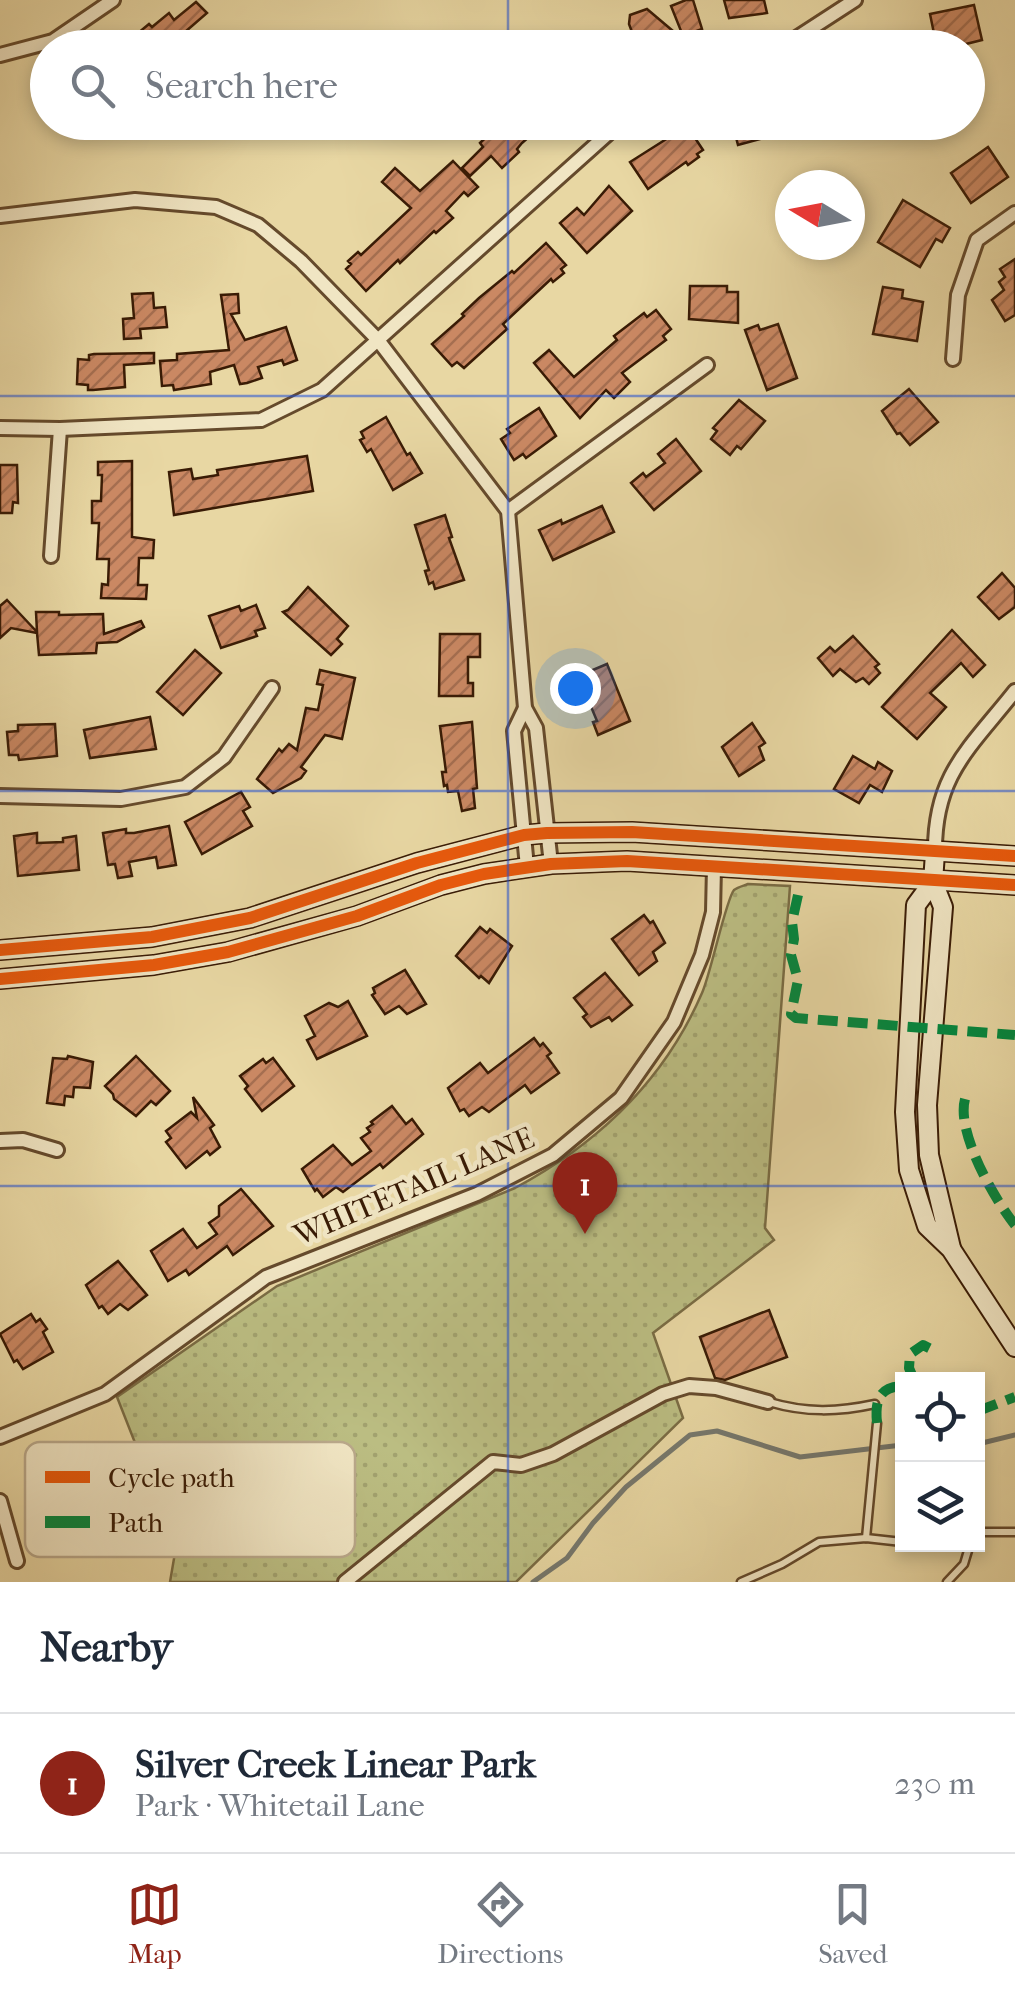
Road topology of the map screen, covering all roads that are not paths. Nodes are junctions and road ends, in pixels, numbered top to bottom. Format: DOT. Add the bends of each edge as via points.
graph roads {
  1 [pos="113,0"];
  2 [pos="855,0"];
  3 [pos="68,30"];
  4 [pos="809,30"];
  5 [pos="30,47"];
  6 [pos="0,55"];
  7 [pos="601,140"];
  8 [pos="1015,213"];
  9 [pos="0,216"];
  10 [pos="378,340"];
  11 [pos="953,359"];
  12 [pos="707,365"];
  13 [pos="0,428"];
  14 [pos="60,429"];
  15 [pos="508,511"];
  16 [pos="51,556"];
  17 [pos="272,688"];
  18 [pos="1015,691"];
  19 [pos="525,708"];
  20 [pos="0,796"];
  21 [pos="547,832"];
  22 [pos="524,835"];
  23 [pos="935,853"];
  24 [pos="1015,856"];
  25 [pos="550,864"];
  26 [pos="527,866"];
  27 [pos="714,866"];
  28 [pos="934,882"];
  29 [pos="1015,885"];
  30 [pos="0,950"];
  31 [pos="0,979"];
  32 [pos="0,1142"];
  33 [pos="57,1150"];
  34 [pos="951,1249"];
  35 [pos="1015,1347"];
  36 [pos="768,1402"];
  37 [pos="875,1404"];
  38 [pos="876,1423"];
  39 [pos="0,1437"];
  40 [pos="0,1501"];
  41 [pos="985,1532"];
  42 [pos="1015,1532"];
  43 [pos="866,1538"];
  44 [pos="895,1541"];
  45 [pos="968,1552"];
  46 [pos="17,1562"];
  47 [pos="345,1582"];
  48 [pos="741,1582"];
  49 [pos="947,1582"];
  1 -- 3 [label="street"];
  2 -- 4 [label="street"];
  5 -- 6 [label="street"];
  7 -- 10 [label="street"];
  8 -- 11 [label="street" via="977,240 958,294"];
  9 -- 10 [label="street" via="135,200 216,208 258,226 287,249"];
  10 -- 14 [label="street" via="322,390 261,420"];
  10 -- 15 [label="street"];
  12 -- 15 [label="street"];
  13 -- 14 [label="street"];
  14 -- 16 [label="street"];
  15 -- 19 [label="street"];
  17 -- 20 [label="street" via="224,758 185,788 121,799"];
  18 -- 23 [label="street" via="947,780"];
  19 -- 21 [label="street" via="536,728"];
  19 -- 22 [label="street" via="514,731"];
  21 -- 22 [label="main road"];
  21 -- 23 [label="main road"];
  21 -- 25 [label="street"];
  22 -- 26 [label="street"];
  22 -- 30 [label="main road" via="250,918 152,937"];
  23 -- 24 [label="main road"];
  23 -- 28 [label="main road"];
  25 -- 26 [label="main road"];
  25 -- 27 [label="main road"];
  26 -- 31 [label="main road" via="442,885 228,952"];
  27 -- 28 [label="main road"];
  27 -- 39 [label="street, WHITETAIL LANE" via="713,912 702,956 674,1022 621,1098 554,1155 477,1194 266,1278 105,1394"];
  28 -- 29 [label="main road"];
  28 -- 34 [label="main road" via="943,907 929,1154"];
  28 -- 34 [label="main road" via="916,905 905,1112 909,1170 927,1226"];
  32 -- 33 [label="street" via="23,1140"];
  34 -- 35 [label="main road"];
  36 -- 37 [label="lane" via="824,1412"];
  36 -- 47 [label="street" via="688,1386 554,1454 521,1465 493,1462"];
  38 -- 43 [label="lane"];
  40 -- 46 [label="street"];
  41 -- 42 [label="lane"];
  43 -- 44 [label="lane"];
  43 -- 48 [label="lane" via="818,1542"];
  45 -- 49 [label="lane"];
}
